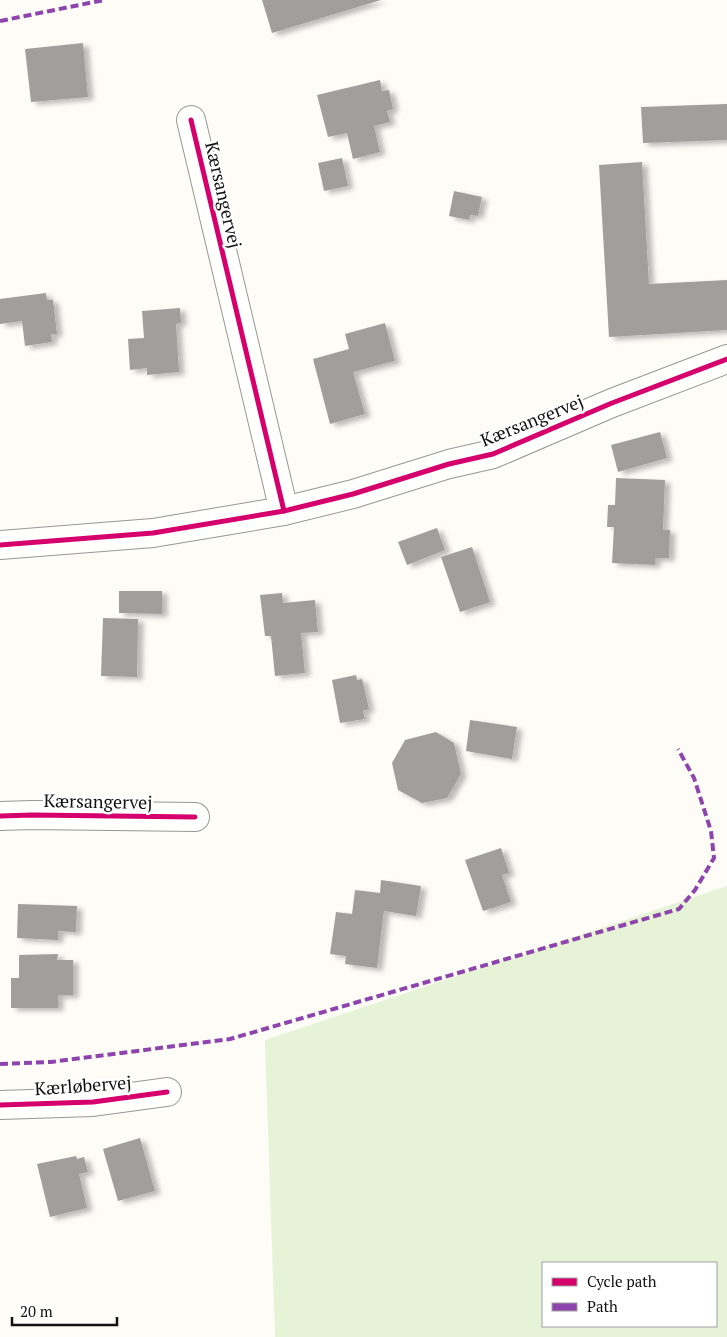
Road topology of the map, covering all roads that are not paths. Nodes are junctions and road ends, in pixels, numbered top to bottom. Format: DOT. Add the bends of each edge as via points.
graph roads {
  1 [pos="191,120"];
  2 [pos="727,359"];
  3 [pos="284,510"];
  4 [pos="0,545"];
  5 [pos="0,816"];
  6 [pos="195,817"];
  7 [pos="167,1092"];
  8 [pos="0,1105"];
  1 -- 3 [label="street, Kærsangervej"];
  2 -- 3 [label="street, Kærsangervej" via="493,454 449,464 354,494"];
  3 -- 4 [label="street, Kærsangervej" via="153,533"];
  5 -- 6 [label="street, Kærsangervej"];
  7 -- 8 [label="street, Kærløbervej" via="93,1102"];
}
